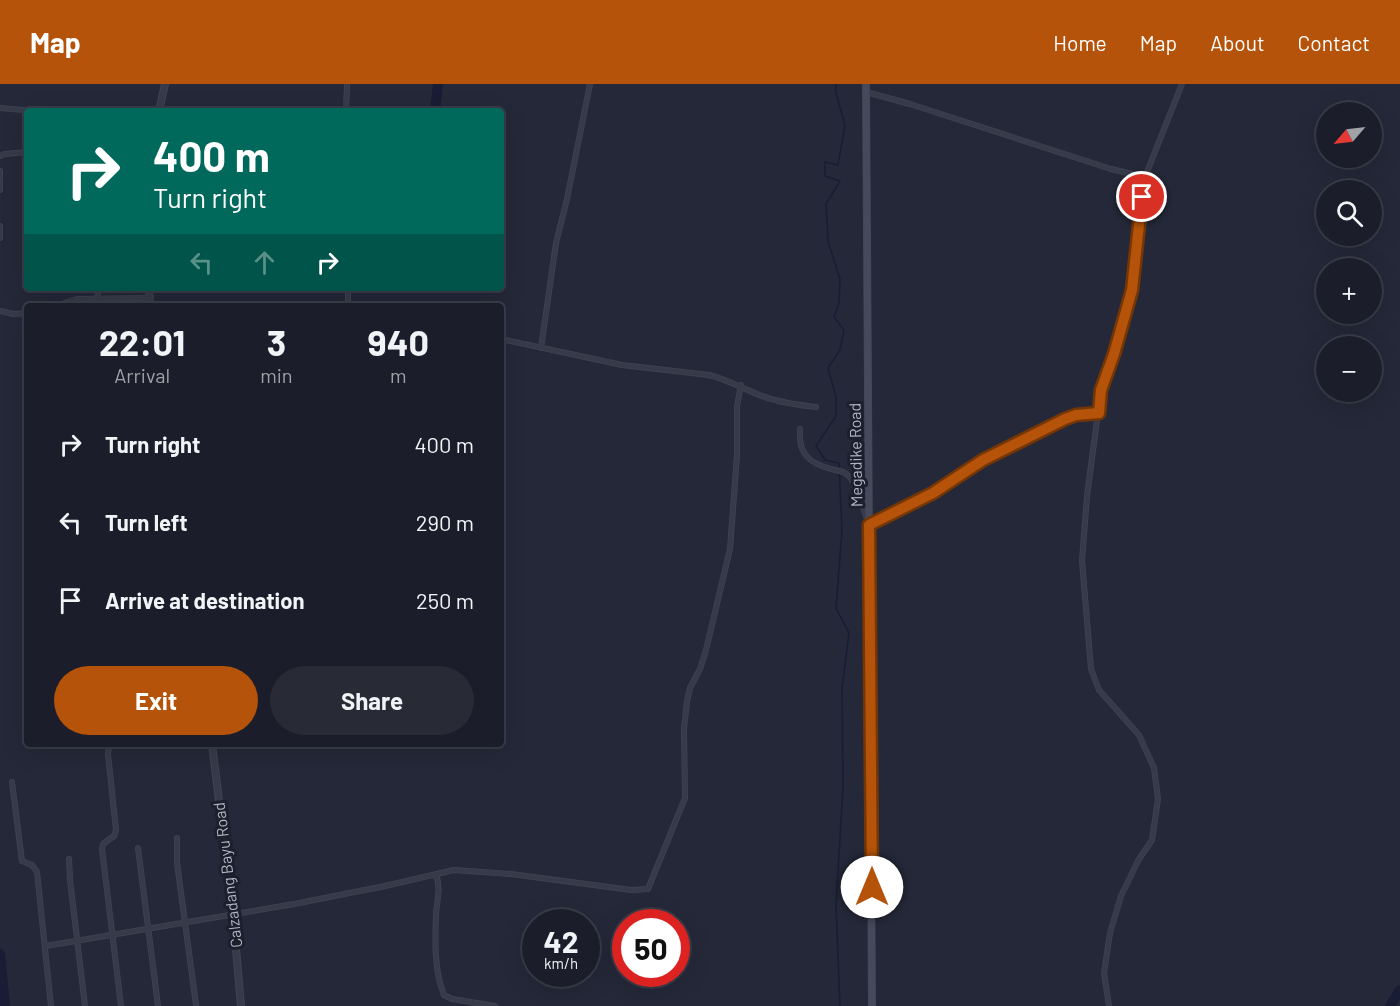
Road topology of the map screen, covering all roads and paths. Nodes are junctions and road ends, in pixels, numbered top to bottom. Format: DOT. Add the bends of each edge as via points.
graph roads {
  1 [pos="165,84"];
  2 [pos="347,84"];
  3 [pos="590,84"];
  4 [pos="866,84"];
  5 [pos="1182,84"];
  6 [pos="866,92"];
  7 [pos="0,108"];
  8 [pos="160,108"];
  9 [pos="346,108"];
  10 [pos="24,110"];
  11 [pos="24,152"];
  12 [pos="0,156"];
  13 [pos="0,171"];
  14 [pos="1145,177"];
  15 [pos="0,190"];
  16 [pos="0,226"];
  17 [pos="0,238"];
  18 [pos="98,291"];
  19 [pos="149,291"];
  20 [pos="97,298"];
  21 [pos="149,298"];
  22 [pos="64,303"];
  23 [pos="150,303"];
  24 [pos="0,311"];
  25 [pos="24,313"];
  26 [pos="504,340"];
  27 [pos="541,348"];
  28 [pos="741,386"];
  29 [pos="816,407"];
  30 [pos="1099,413"];
  31 [pos="800,429"];
  32 [pos="869,525"];
  33 [pos="109,747"];
  34 [pos="212,747"];
  35 [pos="12,782"];
  36 [pos="177,838"];
  37 [pos="138,849"];
  38 [pos="69,859"];
  39 [pos="436,875"];
  40 [pos="233,914"];
  41 [pos="185,922"];
  42 [pos="148,928"];
  43 [pos="112,934"];
  44 [pos="76,940"];
  45 [pos="46,946"];
  46 [pos="196,1005"];
  47 [pos="51,1006"];
  48 [pos="85,1006"];
  49 [pos="121,1006"];
  50 [pos="158,1006"];
  51 [pos="242,1006"];
  52 [pos="495,1006"];
  53 [pos="872,1006"];
  54 [pos="1109,1006"];
  1 -- 8 [label="street"];
  2 -- 9 [label="street"];
  3 -- 27 [label="street" via="556,243"];
  4 -- 6 [label="main road, Megadike Road"];
  5 -- 14 [label="street"];
  6 -- 14 [label="street"];
  6 -- 32 [label="main road, Megadike Road"];
  7 -- 10 [label="street"];
  11 -- 12 [label="street"];
  13 -- 15 [label="street"];
  14 -- 30 [label="street" via="1132,290 1101,390"];
  16 -- 17 [label="street"];
  18 -- 20 [label="street"];
  19 -- 21 [label="street"];
  20 -- 21 [label="street"];
  20 -- 22 [label="street"];
  21 -- 23 [label="street"];
  24 -- 25 [label="street"];
  26 -- 27 [label="street"];
  27 -- 28 [label="street" via="622,365 704,374"];
  28 -- 29 [label="street" via="786,403"];
  28 -- 39 [label="street" via="730,549 706,650 687,700 686,798 648,889 464,870"];
  30 -- 32 [label="street" via="1065,419"];
  30 -- 54 [label="street" via="1082,561 1088,650 1099,690 1139,735 1154,768 1158,799 1152,840 1121,897 1110,933 1104,973"];
  31 -- 32 [label="street" via="802,451 808,458 845,474 853,483"];
  32 -- 53 [label="main road, Megadike Road"];
  33 -- 43 [label="street" via="116,830 102,849"];
  34 -- 40 [label="street, Calzadang Bayu Road"];
  35 -- 45 [label="street" via="22,861 36,869"];
  36 -- 41 [label="street"];
  37 -- 42 [label="street"];
  38 -- 44 [label="street"];
  39 -- 40 [label="street"];
  39 -- 52 [label="street" via="438,968 444,995"];
  40 -- 41 [label="street"];
  40 -- 51 [label="street, Calzadang Bayu Road"];
  41 -- 42 [label="street"];
  41 -- 46 [label="street"];
  42 -- 43 [label="street"];
  42 -- 50 [label="street"];
  43 -- 44 [label="street"];
  43 -- 49 [label="street"];
  44 -- 45 [label="street"];
  44 -- 48 [label="street"];
  45 -- 47 [label="street"];
}
